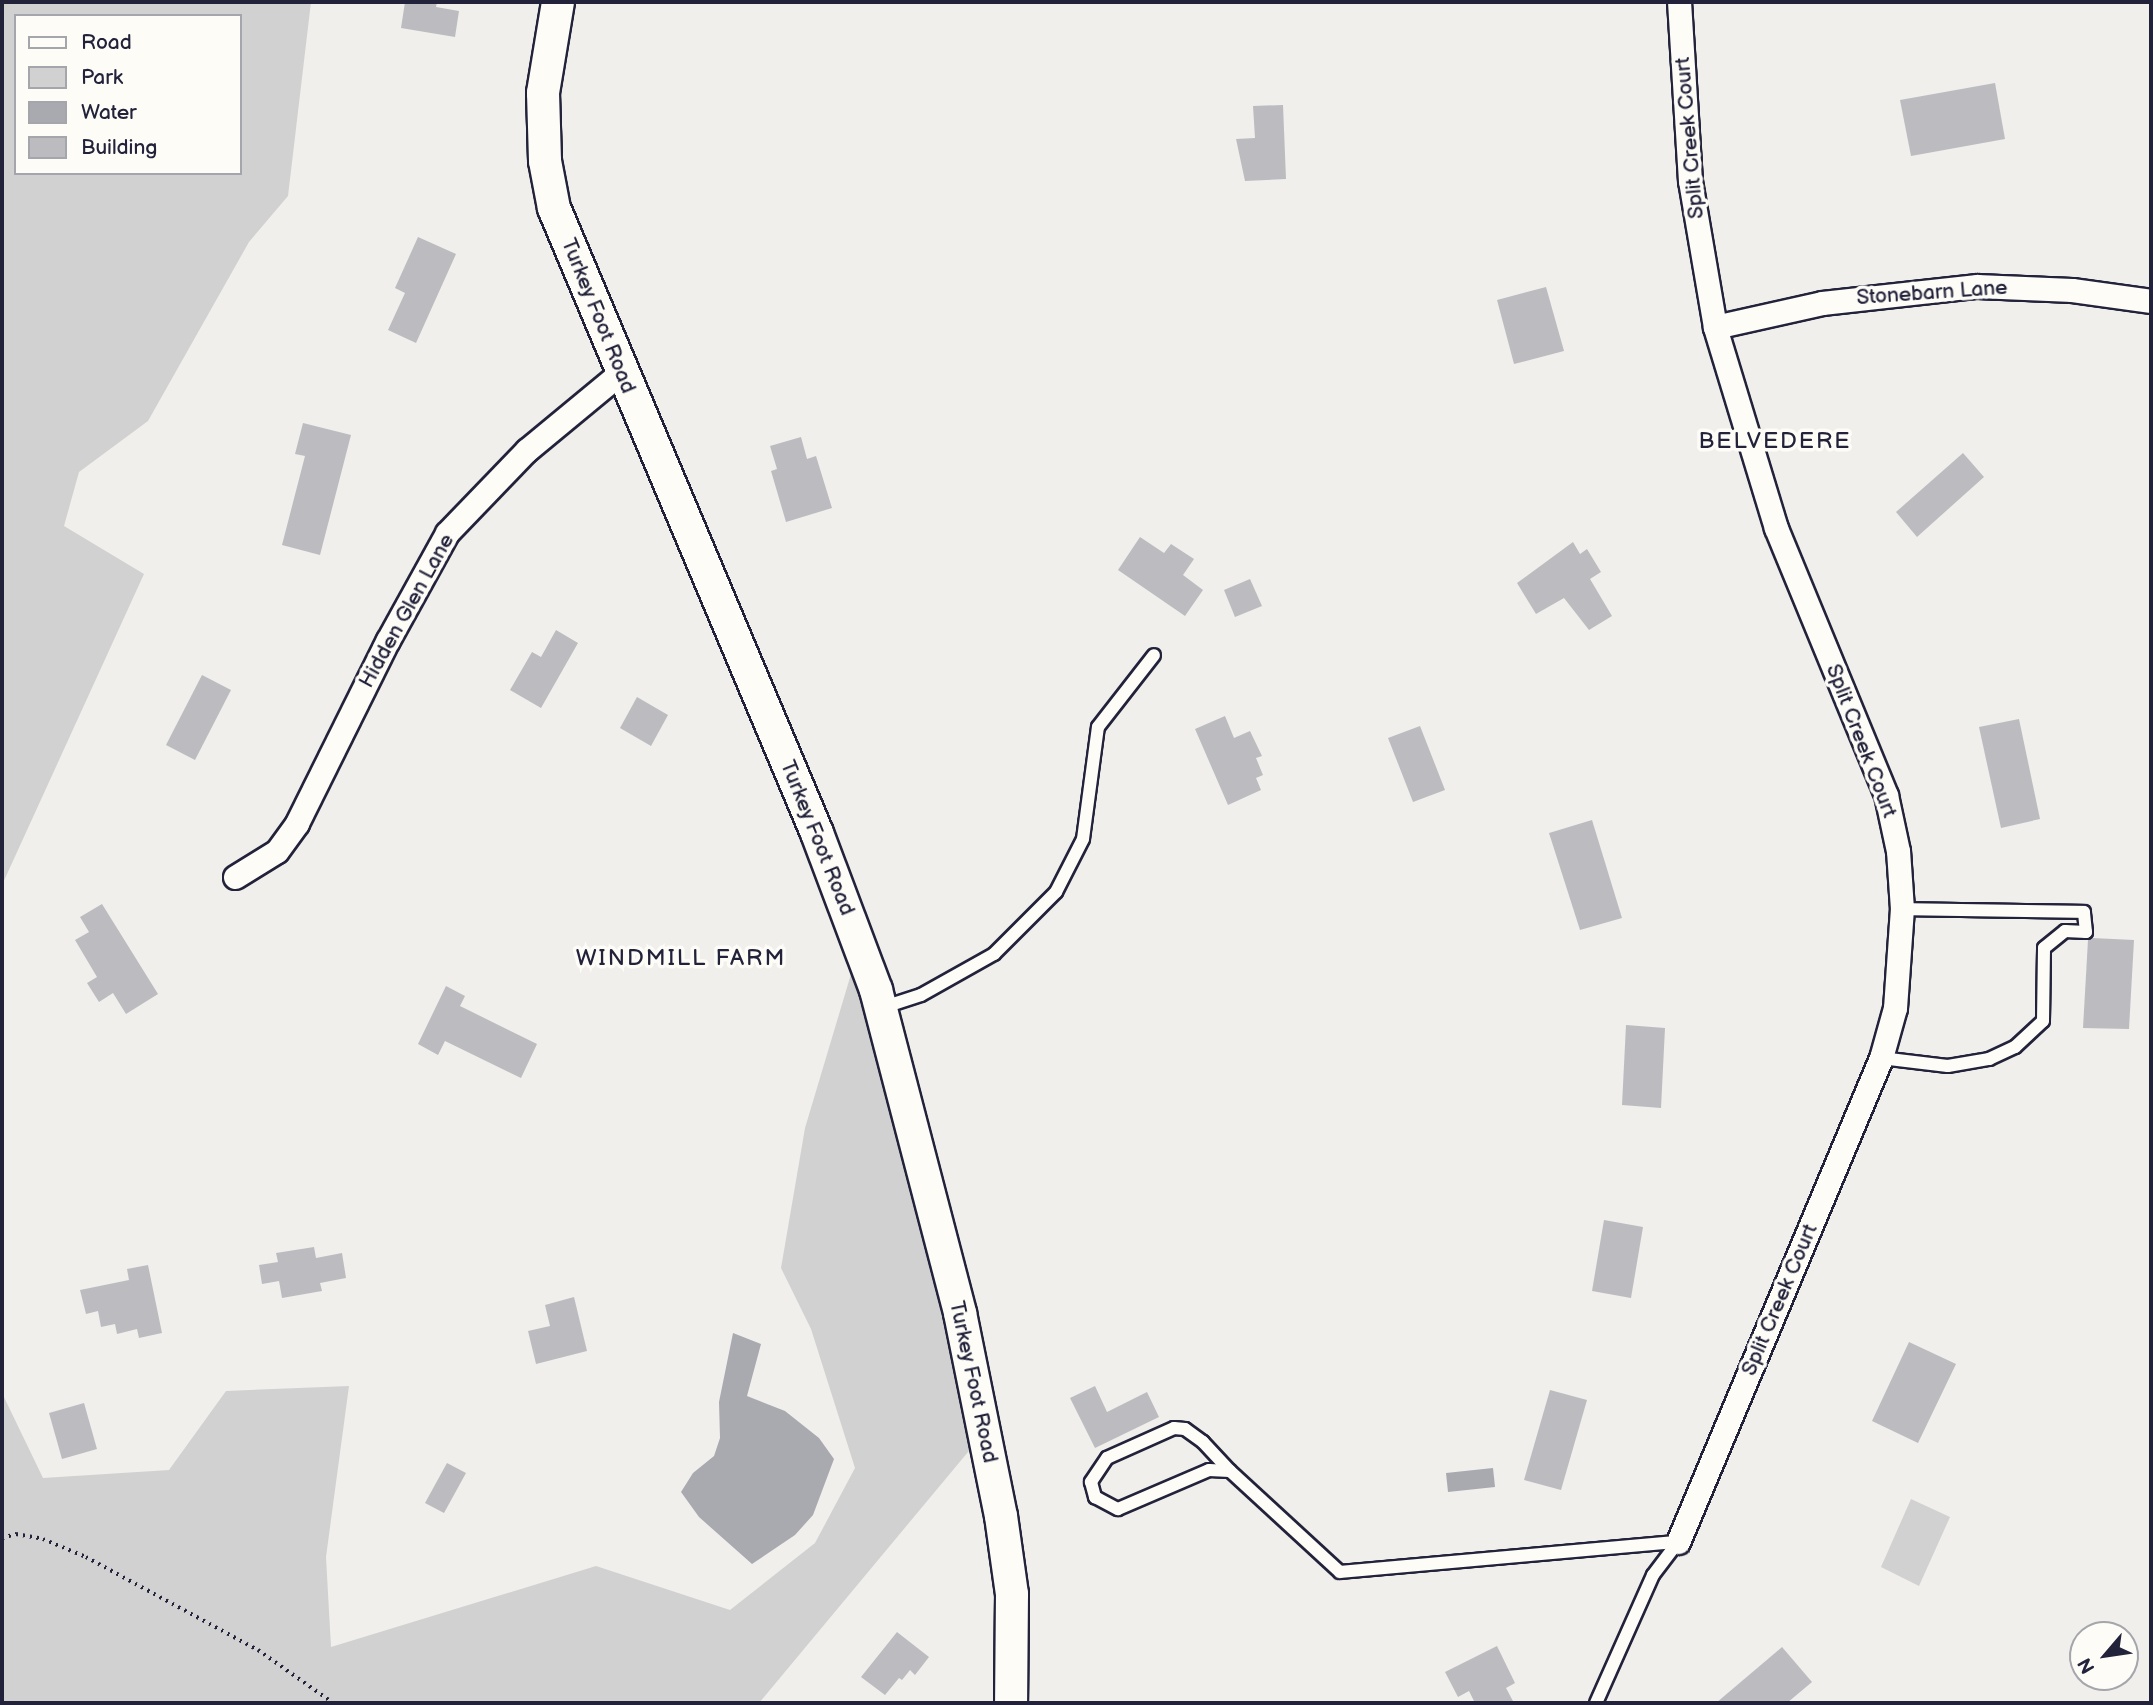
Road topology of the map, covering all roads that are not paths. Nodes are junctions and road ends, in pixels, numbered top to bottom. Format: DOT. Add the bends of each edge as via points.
graph roads {
  1 [pos="558,2"];
  2 [pos="1679,2"];
  3 [pos="2151,301"];
  4 [pos="1715,327"];
  5 [pos="620,373"];
  6 [pos="1154,655"];
  7 [pos="234,877"];
  8 [pos="1902,909"];
  9 [pos="880,1008"];
  10 [pos="1881,1058"];
  11 [pos="1230,1471"];
  12 [pos="1678,1542"];
  13 [pos="1011,1703"];
  14 [pos="1596,1703"];
  1 -- 5 [label="street, Turkey Foot Road" via="543,93 545,161 554,208"];
  2 -- 4 [label="street, Split Creek Court" via="1690,181"];
  3 -- 4 [label="street, Stonebarn Lane" via="2072,290 1977,286 1822,303"];
  4 -- 8 [label="street, Split Creek Court" via="1776,528 1886,794 1898,851"];
  5 -- 7 [label="street, Hidden Glen Lane" via="527,450 447,533 297,823 278,851"];
  5 -- 9 [label="street, Turkey Foot Road" via="817,833"];
  6 -- 9 [label="lane" via="1098,727 1083,839 1056,892 993,954 921,995"];
  8 -- 10 [label="street, Split Creek Court" via="1895,1008"];
  8 -- 10 [label="lane" via="2084,912 2086,932 2065,932 2045,948 2043,1021 2015,1047 1989,1059 1948,1066"];
  9 -- 13 [label="street, Turkey Foot Road" via="960,1312 1001,1516 1012,1594"];
  10 -- 12 [label="street, Split Creek Court"];
  11 -- 11 [label="lane" via="1209,1471 1118,1509 1095,1497 1091,1482 1107,1458 1174,1428 1185,1429"];
  11 -- 12 [label="lane" via="1340,1572"];
  12 -- 14 [label="lane" via="1637,1607"];
}
